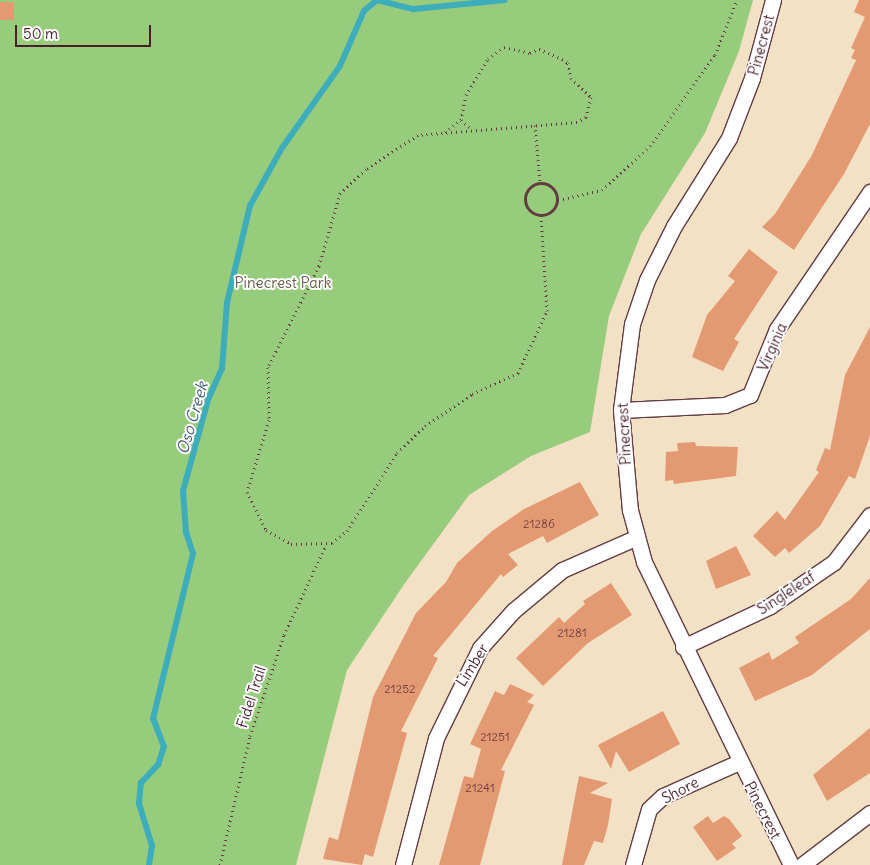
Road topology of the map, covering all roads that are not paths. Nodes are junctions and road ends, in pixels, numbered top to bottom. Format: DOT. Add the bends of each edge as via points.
graph roads {
  1 [pos="773,0"];
  2 [pos="870,192"];
  3 [pos="621,410"];
  4 [pos="870,515"];
  5 [pos="636,537"];
  6 [pos="683,647"];
  7 [pos="738,762"];
  8 [pos="870,813"];
  9 [pos="403,865"];
  10 [pos="633,865"];
  11 [pos="790,865"];
  12 [pos="802,865"];
  1 -- 3 [label="street, Pinecrest" via="752,78 728,138 674,226 647,280 632,324"];
  2 -- 3 [label="street, Virginia" via="777,329 750,395 725,405"];
  3 -- 5 [label="street, Pinecrest"];
  4 -- 6 [label="street, Singleleaf" via="834,562 770,606"];
  5 -- 6 [label="street, Pinecrest"];
  5 -- 9 [label="street, Limber" via="562,570 514,611 480,648 436,738"];
  6 -- 7 [label="street, Pinecrest"];
  7 -- 10 [label="street, Shore" via="663,796 649,809"];
  7 -- 11 [label="street, Pinecrest"];
  8 -- 12 [label="street"];
}
